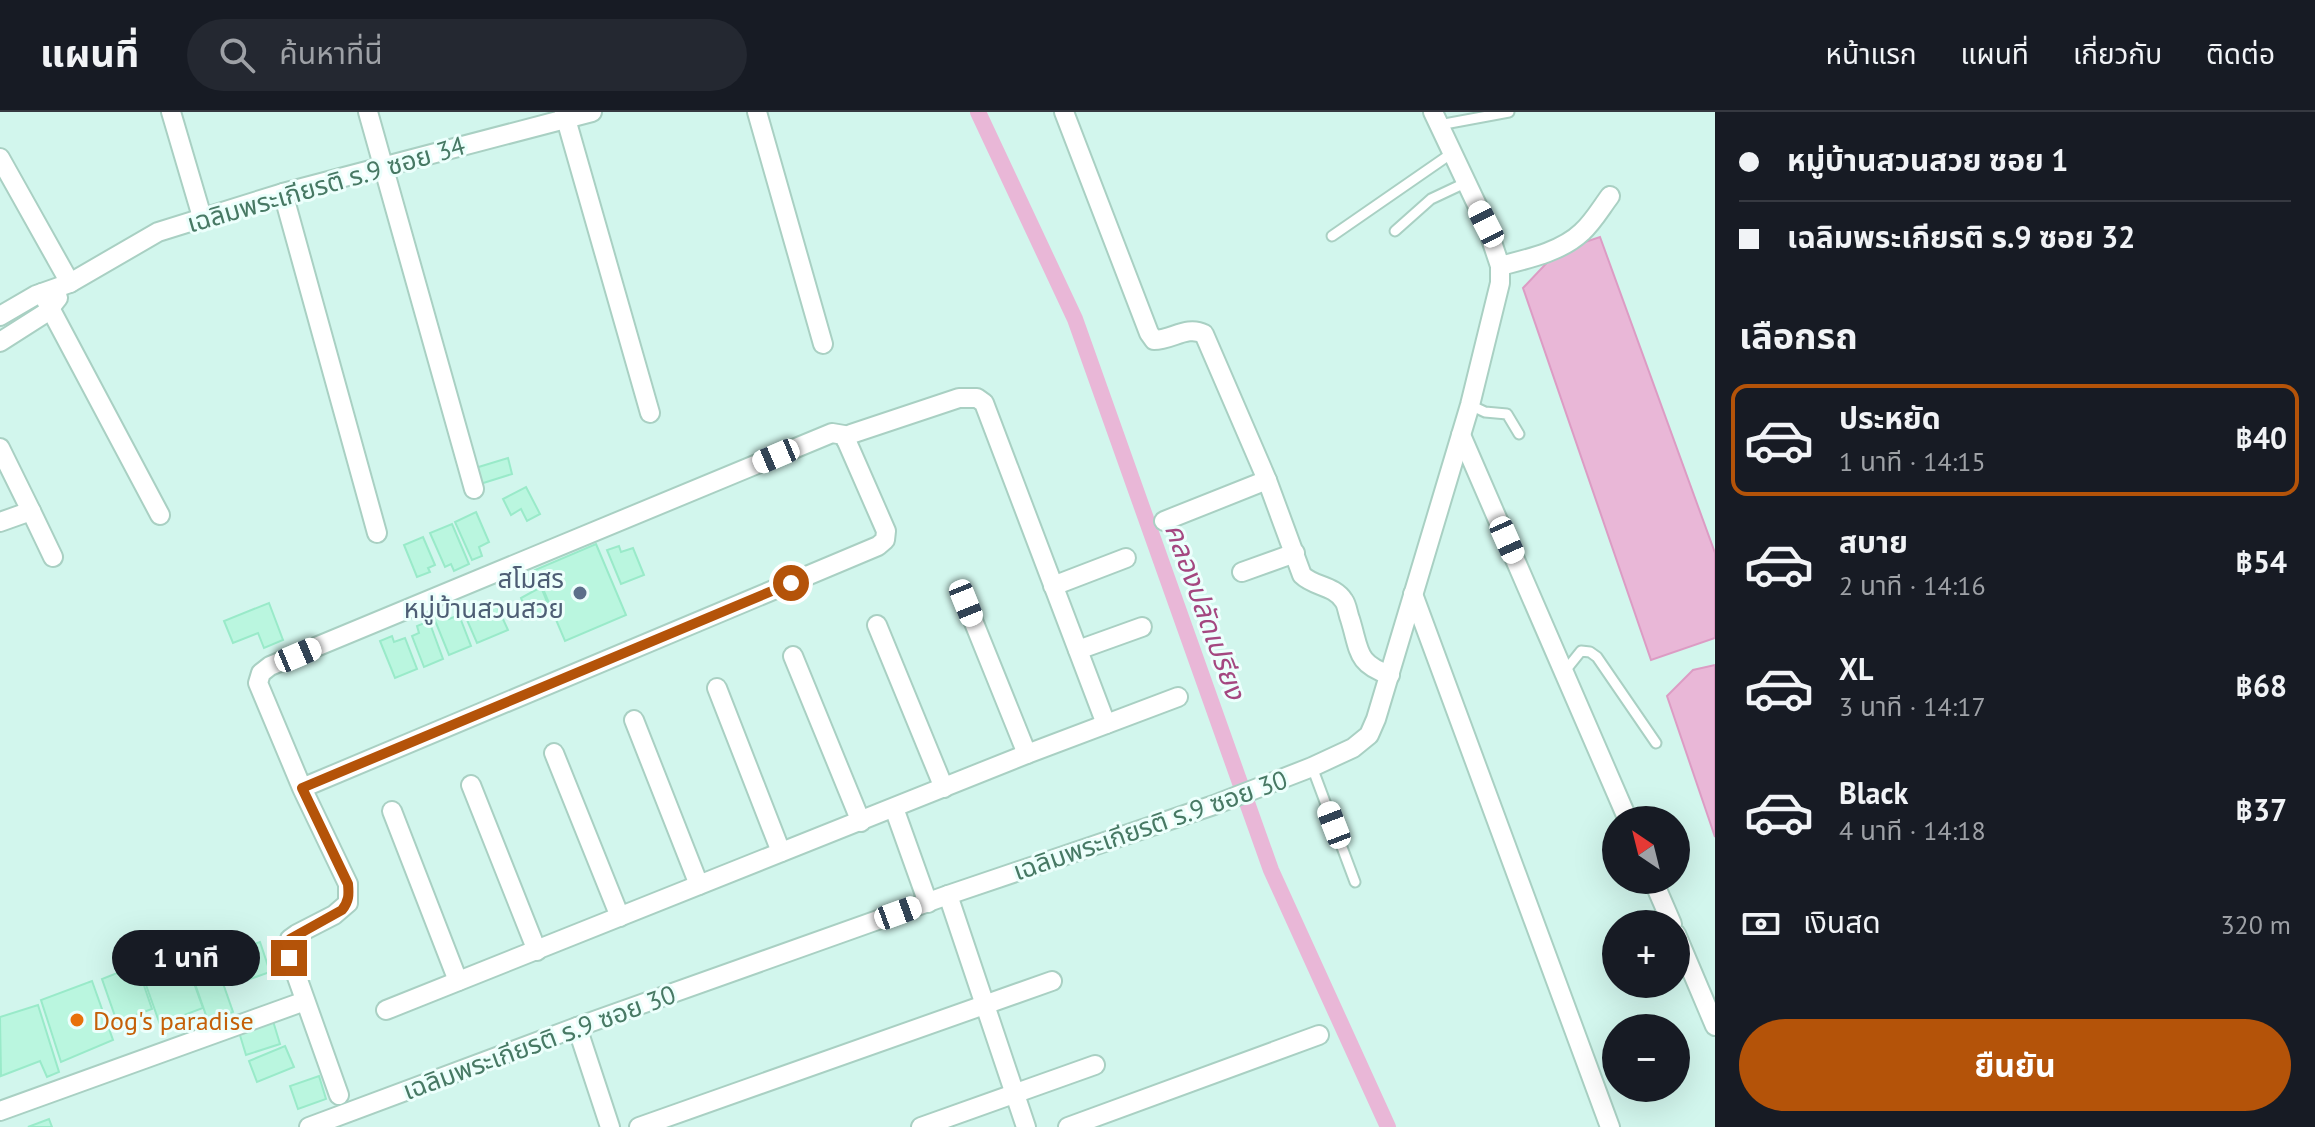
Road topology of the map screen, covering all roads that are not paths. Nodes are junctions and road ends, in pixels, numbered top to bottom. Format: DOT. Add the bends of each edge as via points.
graph roads {
  1 [pos="171,112"];
  2 [pos="368,112"];
  3 [pos="592,112"];
  4 [pos="757,112"];
  5 [pos="1064,112"];
  6 [pos="1509,112"];
  7 [pos="565,116"];
  8 [pos="1436,119"];
  9 [pos="1452,153"];
  10 [pos="0,158"];
  11 [pos="384,166"];
  12 [pos="1465,183"];
  13 [pos="283,193"];
  14 [pos="1610,196"];
  15 [pos="202,217"];
  16 [pos="1395,231"];
  17 [pos="1332,236"];
  18 [pos="1500,266"];
  19 [pos="70,283"];
  20 [pos="46,300"];
  21 [pos="0,316"];
  22 [pos="0,342"];
  23 [pos="823,344"];
  24 [pos="1470,405"];
  25 [pos="650,413"];
  26 [pos="1519,434"];
  27 [pos="1461,435"];
  28 [pos="846,440"];
  29 [pos="0,448"];
  30 [pos="1267,480"];
  31 [pos="474,489"];
  32 [pos="31,511"];
  33 [pos="160,515"];
  34 [pos="1164,521"];
  35 [pos="0,522"];
  36 [pos="377,533"];
  37 [pos="1295,553"];
  38 [pos="53,557"];
  39 [pos="1126,558"];
  40 [pos="1242,572"];
  41 [pos="1053,586"];
  42 [pos="1413,594"];
  43 [pos="966,603"];
  44 [pos="877,625"];
  45 [pos="1142,627"];
  46 [pos="1078,650"];
  47 [pos="793,656"];
  48 [pos="1565,671"];
  49 [pos="1390,675"];
  50 [pos="717,688"];
  51 [pos="1178,697"];
  52 [pos="634,720"];
  53 [pos="1106,724"];
  54 [pos="1656,743"];
  55 [pos="554,753"];
  56 [pos="1027,754"];
  57 [pos="1312,767"];
  58 [pos="471,785"];
  59 [pos="302,788"];
  60 [pos="944,788"];
  61 [pos="1622,806"];
  62 [pos="894,808"];
  63 [pos="392,811"];
  64 [pos="861,822"];
  65 [pos="781,852"];
  66 [pos="1355,882"];
  67 [pos="699,885"];
  68 [pos="948,895"];
  69 [pos="928,903"];
  70 [pos="620,917"];
  71 [pos="537,951"];
  72 [pos="1690,967"];
  73 [pos="458,981"];
  74 [pos="1052,981"];
  75 [pos="305,1001"];
  76 [pos="984,1005"];
  77 [pos="386,1010"];
  78 [pos="1715,1026"];
  79 [pos="577,1027"];
  80 [pos="1319,1035"];
  81 [pos="1095,1065"];
  82 [pos="1016,1093"];
  83 [pos="339,1095"];
  84 [pos="0,1111"];
  85 [pos="309,1127"];
  86 [pos="610,1127"];
  87 [pos="639,1127"];
  88 [pos="921,1127"];
  89 [pos="1026,1127"];
  90 [pos="1068,1127"];
  91 [pos="1610,1127"];
  1 -- 15 [label="street"];
  2 -- 11 [label="street"];
  3 -- 7 [label="street, เฉลิมพระเกียรติ ร.9 ซอย 34"];
  4 -- 23 [label="street"];
  5 -- 30 [label="street" via="1149,333 1154,340 1163,340 1197,330 1210,341"];
  6 -- 8 [label="lane"];
  7 -- 11 [label="street, เฉลิมพระเกียรติ ร.9 ซอย 34"];
  7 -- 25 [label="street"];
  8 -- 9 [label="street, เฉลิมพระเกียรติ ร.9 ซอย 30"];
  9 -- 12 [label="street, เฉลิมพระเกียรติ ร.9 ซอย 30"];
  9 -- 17 [label="lane"];
  10 -- 19 [label="street"];
  11 -- 13 [label="street, เฉลิมพระเกียรติ ร.9 ซอย 34"];
  11 -- 31 [label="street"];
  12 -- 16 [label="lane" via="1431,199"];
  12 -- 18 [label="street, เฉลิมพระเกียรติ ร.9 ซอย 30"];
  13 -- 15 [label="street, เฉลิมพระเกียรติ ร.9 ซอย 34"];
  13 -- 36 [label="street"];
  14 -- 18 [label="street" via="1582,232 1565,243"];
  15 -- 19 [label="street, เฉลิมพระเกียรติ ร.9 ซอย 34" via="158,232"];
  18 -- 24 [label="street, เฉลิมพระเกียรติ ร.9 ซอย 30"];
  19 -- 20 [label="street, เฉลิมพระเกียรติ ร.9 ซอย 34"];
  20 -- 21 [label="street, เฉลิมพระเกียรติ ร.9 ซอย 34"];
  20 -- 22 [label="street, เฉลิมพระเกียรติ ร.9 ซอย 34"];
  20 -- 33 [label="street"];
  24 -- 26 [label="lane" via="1507,414"];
  24 -- 27 [label="street, เฉลิมพระเกียรติ ร.9 ซอย 30"];
  27 -- 42 [label="street, เฉลิมพระเกียรติ ร.9 ซอย 30"];
  27 -- 48 [label="street"];
  28 -- 41 [label="street" via="959,398 977,398 984,403"];
  28 -- 59 [label="street" via="886,531 878,546"];
  28 -- 59 [label="street" via="832,433 270,666 258,683"];
  29 -- 32 [label="street"];
  30 -- 34 [label="street"];
  30 -- 37 [label="street"];
  32 -- 35 [label="street"];
  32 -- 38 [label="street"];
  37 -- 40 [label="street"];
  37 -- 49 [label="street" via="1307,580 1330,588 1344,601 1370,669"];
  39 -- 41 [label="street"];
  41 -- 46 [label="street"];
  42 -- 49 [label="street, เฉลิมพระเกียรติ ร.9 ซอย 30"];
  42 -- 91 [label="street"];
  43 -- 56 [label="street"];
  44 -- 60 [label="street"];
  45 -- 46 [label="street"];
  46 -- 53 [label="street"];
  47 -- 64 [label="street"];
  48 -- 54 [label="lane" via="1581,651 1597,657"];
  48 -- 61 [label="street"];
  49 -- 57 [label="street, เฉลิมพระเกียรติ ร.9 ซอย 30" via="1369,735"];
  50 -- 65 [label="street"];
  51 -- 53 [label="street"];
  52 -- 67 [label="street"];
  53 -- 56 [label="street"];
  55 -- 70 [label="street"];
  56 -- 60 [label="street"];
  57 -- 66 [label="lane"];
  57 -- 68 [label="street, เฉลิมพระเกียรติ ร.9 ซอย 30"];
  58 -- 71 [label="street"];
  59 -- 75 [label="street" via="349,895 342,910 288,944"];
  60 -- 62 [label="street"];
  62 -- 64 [label="street"];
  62 -- 69 [label="street"];
  63 -- 73 [label="street"];
  64 -- 65 [label="street"];
  65 -- 67 [label="street"];
  67 -- 70 [label="street"];
  68 -- 69 [label="street, เฉลิมพระเกียรติ ร.9 ซอย 30"];
  68 -- 76 [label="street"];
  69 -- 79 [label="street, เฉลิมพระเกียรติ ร.9 ซอย 30"];
  70 -- 71 [label="street"];
  71 -- 73 [label="street"];
  72 -- 78 [label="street"];
  73 -- 77 [label="street"];
  74 -- 76 [label="street"];
  75 -- 83 [label="street"];
  75 -- 84 [label="street"];
  76 -- 82 [label="street"];
  76 -- 87 [label="street"];
  79 -- 85 [label="street, เฉลิมพระเกียรติ ร.9 ซอย 30"];
  79 -- 86 [label="street"];
  80 -- 90 [label="street"];
  81 -- 82 [label="street"];
  82 -- 88 [label="street"];
  82 -- 89 [label="street"];
}
